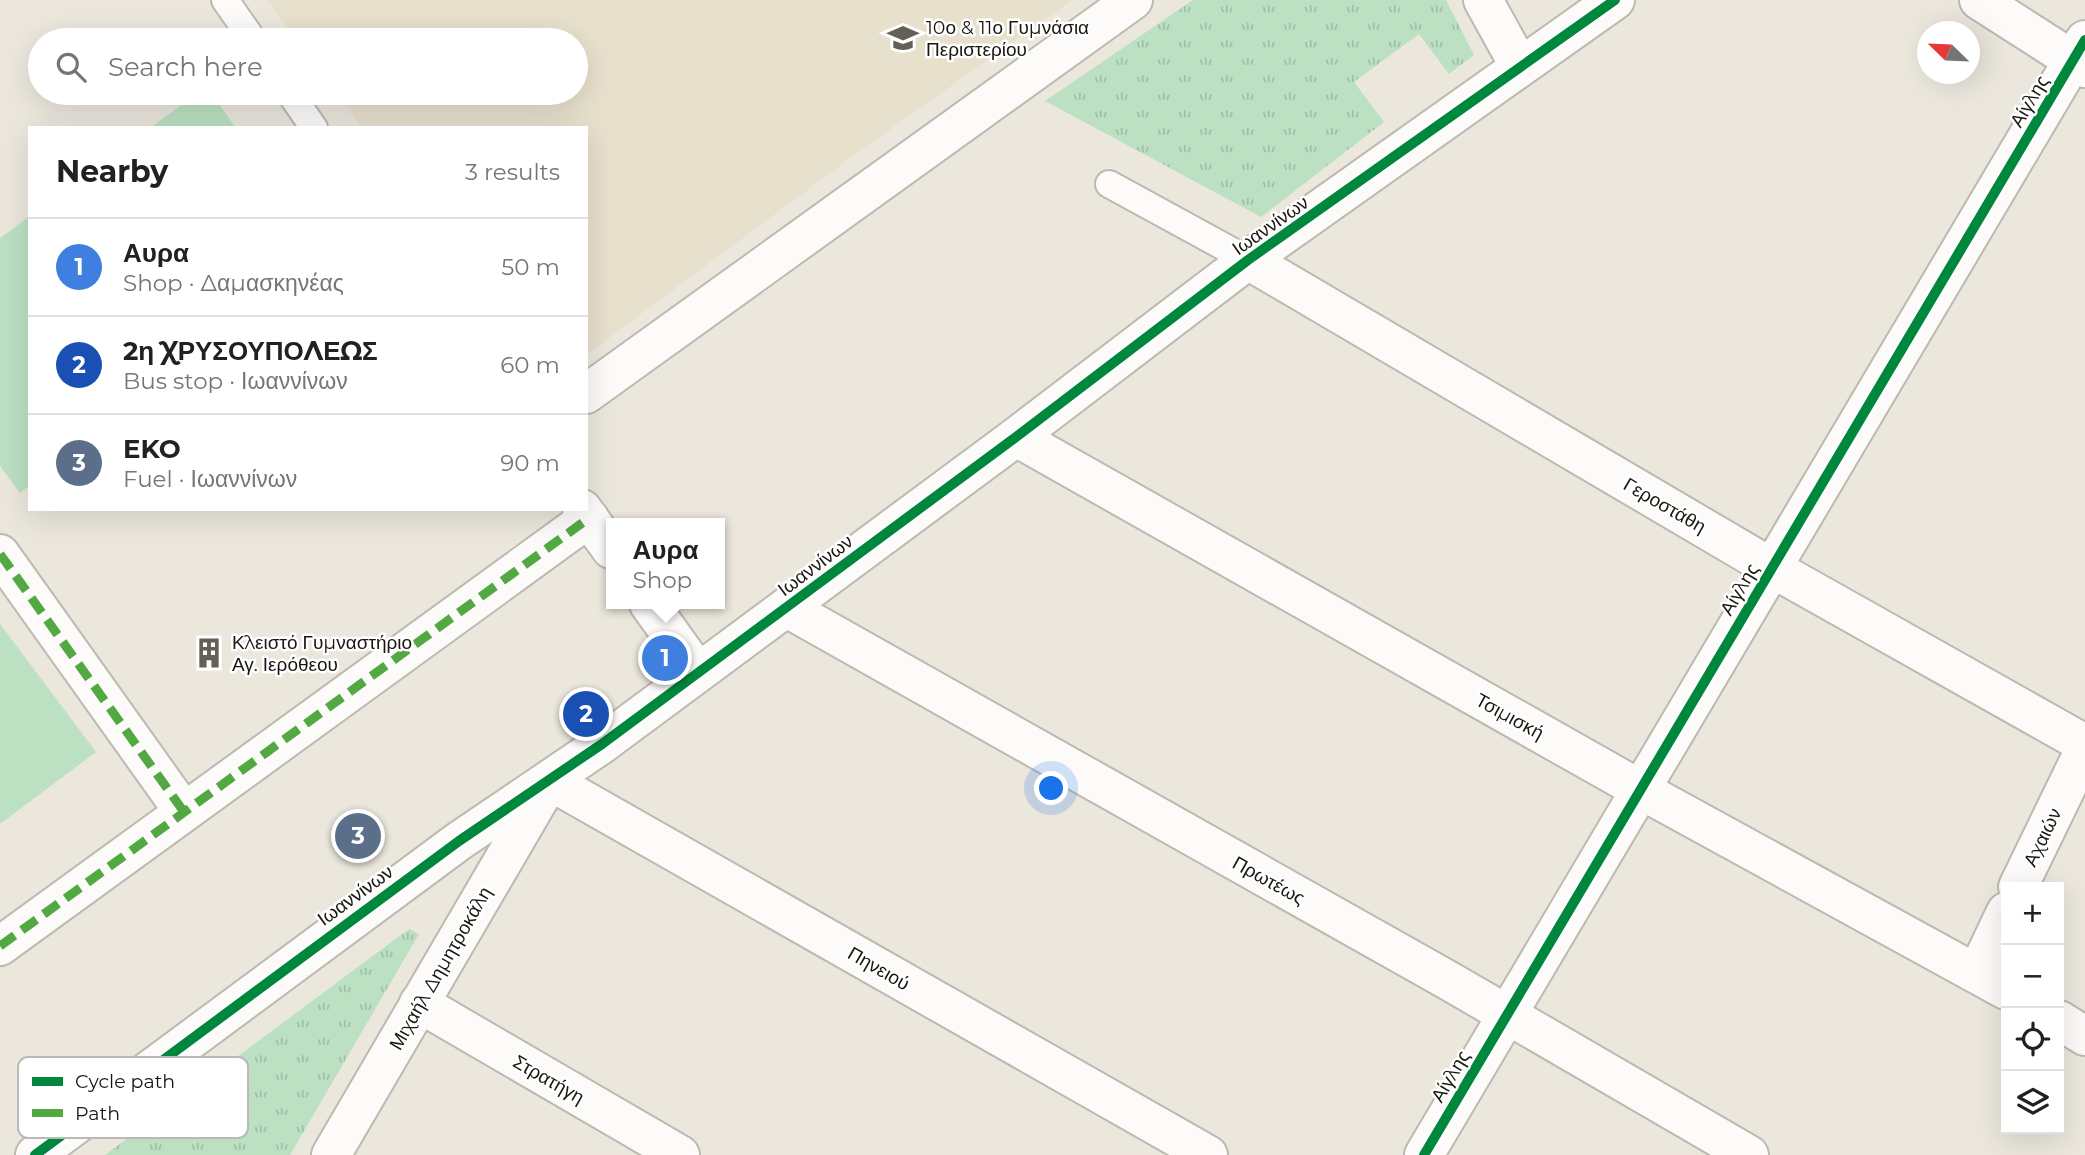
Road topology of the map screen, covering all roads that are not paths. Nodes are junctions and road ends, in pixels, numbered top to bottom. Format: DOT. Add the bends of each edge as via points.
graph roads {
  1 [pos="225,0"];
  2 [pos="1133,0"];
  3 [pos="1483,0"];
  4 [pos="1615,0"];
  5 [pos="1979,0"];
  6 [pos="245,28"];
  7 [pos="2081,56"];
  8 [pos="1520,67"];
  9 [pos="298,105"];
  10 [pos="313,126"];
  11 [pos="1109,184"];
  12 [pos="1248,260"];
  13 [pos="588,393"];
  14 [pos="1016,436"];
  15 [pos="586,514"];
  16 [pos="606,542"];
  17 [pos="0,554"];
  18 [pos="1772,568"];
  19 [pos="786,608"];
  20 [pos="653,609"];
  21 [pos="698,672"];
  22 [pos="2085,746"];
  23 [pos="550,781"];
  24 [pos="1641,790"];
  25 [pos="184,812"];
  26 [pos="2020,882"];
  27 [pos="2001,935"];
  28 [pos="0,946"];
  29 [pos="1991,981"];
  30 [pos="419,1003"];
  31 [pos="1507,1016"];
  32 [pos="2064,1023"];
  33 [pos="2085,1035"];
  34 [pos="167,1057"];
  35 [pos="58,1138"];
  36 [pos="35,1155"];
  37 [pos="331,1155"];
  38 [pos="680,1155"];
  39 [pos="1208,1155"];
  40 [pos="1424,1155"];
  41 [pos="1749,1155"];
  1 -- 6 [label="lane"];
  2 -- 13 [label="street"];
  3 -- 8 [label="street"];
  4 -- 8 [label="street, Ιωαννίνων"];
  5 -- 7 [label="street"];
  7 -- 18 [label="street, Αίγλης"];
  8 -- 12 [label="street, Ιωαννίνων"];
  9 -- 10 [label="lane"];
  11 -- 12 [label="lane"];
  12 -- 14 [label="street, Ιωαννίνων"];
  12 -- 18 [label="street, Γεροστάθη"];
  14 -- 19 [label="street, Ιωαννίνων"];
  14 -- 24 [label="street, Τσιμισκή"];
  15 -- 16 [label="street"];
  15 -- 25 [label="street"];
  17 -- 25 [label="street"];
  18 -- 22 [label="street, Γεροστάθη"];
  18 -- 24 [label="street, Αίγλης"];
  19 -- 21 [label="street, Ιωαννίνων"];
  19 -- 31 [label="street, Πρωτέως"];
  20 -- 21 [label="street"];
  21 -- 23 [label="street, Ιωαννίνων"];
  22 -- 26 [label="street, Αχαιών"];
  23 -- 30 [label="street, Μιχαήλ Δημητροκάλη"];
  23 -- 34 [label="street, Ιωαννίνων" via="459,841"];
  23 -- 39 [label="street, Πηνειού"];
  24 -- 29 [label="street, Τσιμισκή"];
  24 -- 31 [label="street, Αίγλης"];
  25 -- 28 [label="street"];
  27 -- 29 [label="street"];
  30 -- 37 [label="street, Μιχαήλ Δημητροκάλη"];
  30 -- 38 [label="street, Στρατήγη"];
  31 -- 40 [label="street, Αίγλης"];
  31 -- 41 [label="street, Πρωτέως"];
  32 -- 33 [label="street"];
  35 -- 36 [label="street, Ιωαννίνων"];
}
